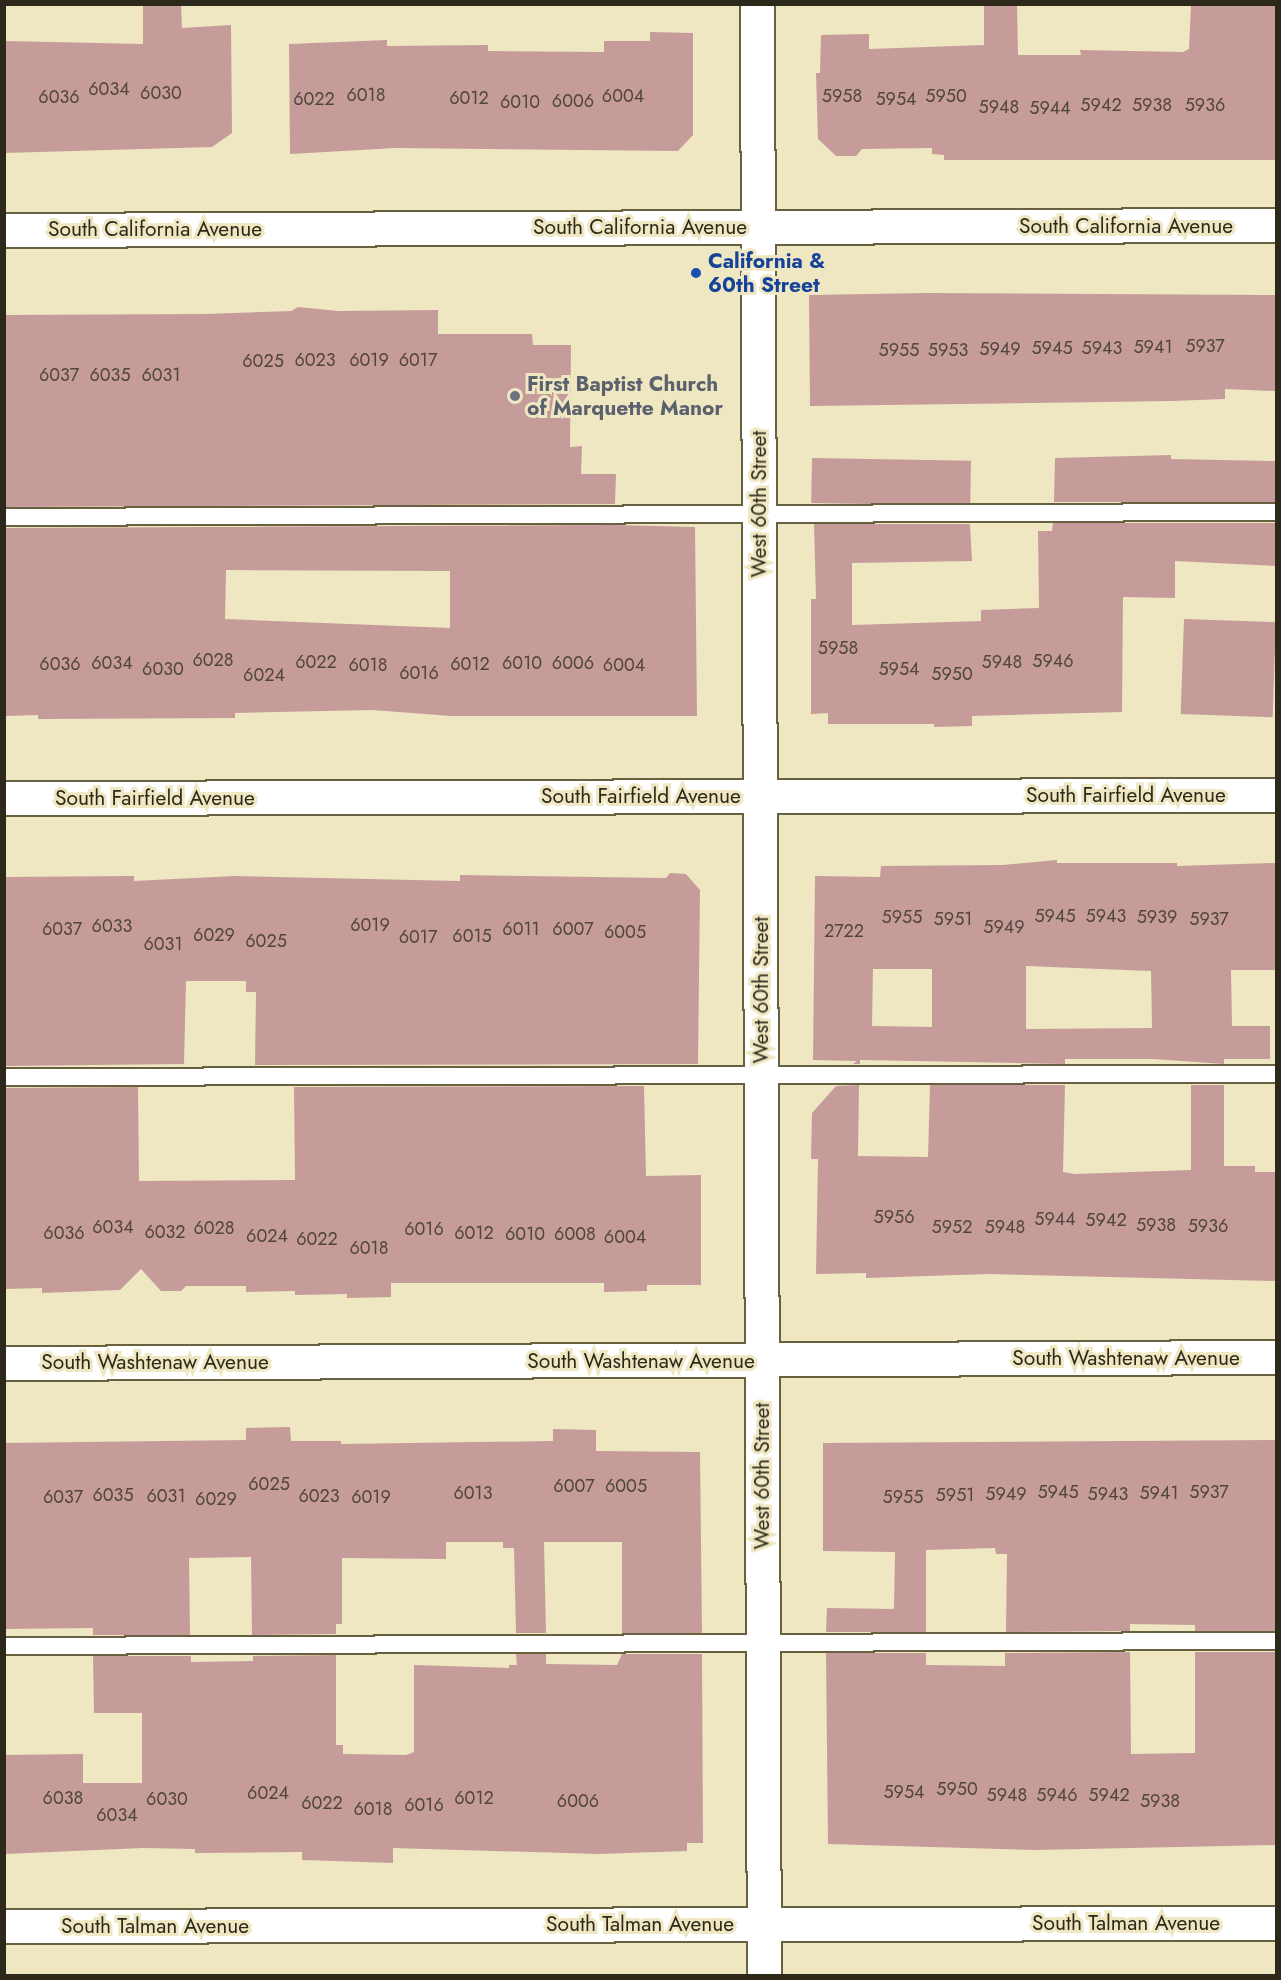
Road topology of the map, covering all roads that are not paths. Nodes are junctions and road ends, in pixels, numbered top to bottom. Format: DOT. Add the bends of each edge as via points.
graph roads {
  1 [pos="757,4"];
  2 [pos="1276,225"];
  3 [pos="758,227"];
  4 [pos="4,230"];
  5 [pos="1276,512"];
  6 [pos="759,514"];
  7 [pos="4,518"];
  8 [pos="1276,795"];
  9 [pos="760,796"];
  10 [pos="4,798"];
  11 [pos="1276,1074"];
  12 [pos="761,1075"];
  13 [pos="4,1077"];
  14 [pos="1276,1357"];
  15 [pos="762,1360"];
  16 [pos="4,1363"];
  17 [pos="1276,1641"];
  18 [pos="763,1643"];
  19 [pos="4,1646"];
  20 [pos="1276,1923"];
  21 [pos="764,1924"];
  22 [pos="4,1926"];
  23 [pos="765,1976"];
  1 -- 3 [label="street, West 60th Street"];
  2 -- 3 [label="street, South California Avenue"];
  3 -- 4 [label="street, South California Avenue"];
  3 -- 6 [label="street, West 60th Street"];
  5 -- 6 [label="lane"];
  6 -- 7 [label="lane"];
  6 -- 9 [label="street, West 60th Street"];
  8 -- 9 [label="street, South Fairfield Avenue"];
  9 -- 10 [label="street, South Fairfield Avenue"];
  9 -- 12 [label="street, West 60th Street"];
  11 -- 12 [label="lane"];
  12 -- 13 [label="lane"];
  12 -- 15 [label="street, West 60th Street"];
  14 -- 15 [label="street, South Washtenaw Avenue"];
  15 -- 16 [label="street, South Washtenaw Avenue"];
  15 -- 18 [label="street, West 60th Street"];
  17 -- 18 [label="lane"];
  18 -- 19 [label="lane"];
  18 -- 21 [label="street, West 60th Street"];
  20 -- 21 [label="street, South Talman Avenue"];
  21 -- 22 [label="street, South Talman Avenue"];
  21 -- 23 [label="street, West 60th Street"];
}
